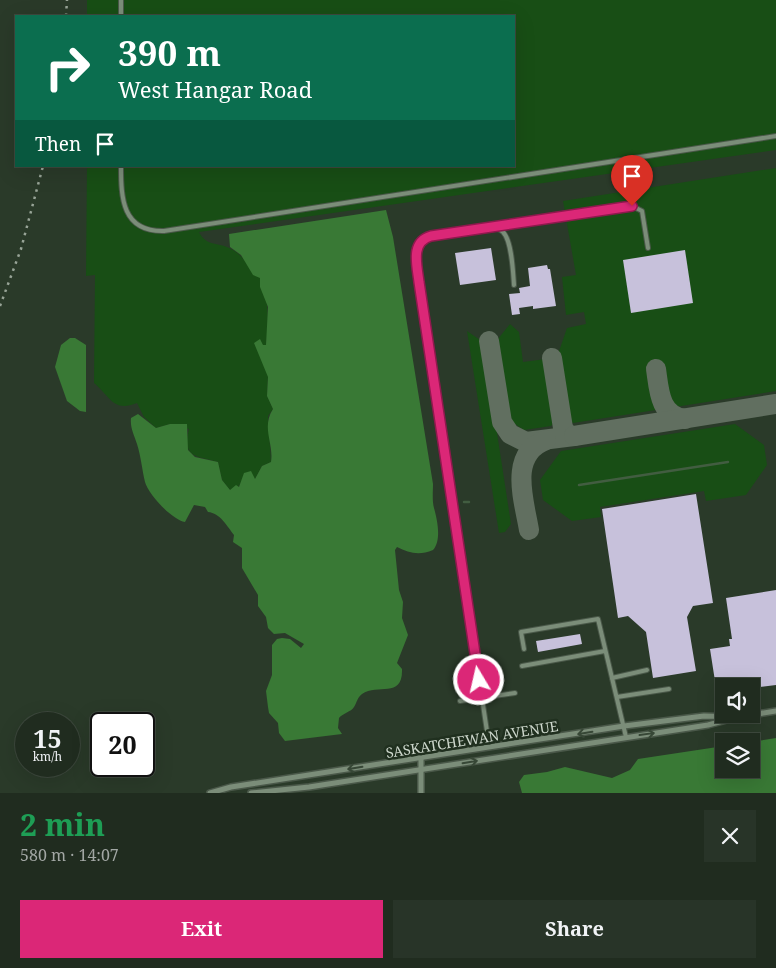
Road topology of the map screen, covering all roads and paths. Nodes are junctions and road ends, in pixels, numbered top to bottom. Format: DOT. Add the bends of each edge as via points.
graph roads {
  1 [pos="121,0"];
  2 [pos="121,15"];
  3 [pos="776,136"];
  4 [pos="121,167"];
  5 [pos="487,227"];
  6 [pos="648,248"];
  7 [pos="514,285"];
  8 [pos="524,649"];
  9 [pos="605,651"];
  10 [pos="522,666"];
  11 [pos="647,670"];
  12 [pos="612,678"];
  13 [pos="668,689"];
  14 [pos="515,693"];
  15 [pos="617,697"];
  16 [pos="482,698"];
  17 [pos="460,701"];
  18 [pos="776,711"];
  19 [pos="760,713"];
  20 [pos="715,716"];
  21 [pos="715,723"];
  22 [pos="624,726"];
  23 [pos="626,737"];
  24 [pos="488,738"];
  25 [pos="421,758"];
  26 [pos="422,770"];
  27 [pos="210,793"];
  28 [pos="250,793"];
  29 [pos="421,793"];
  1 -- 2 [label="lane"];
  3 -- 4 [label="lane" via="164,231 147,230 128,213 122,197"];
  5 -- 6 [label="lane" via="632,206 642,211"];
  5 -- 7 [label="lane" via="501,230 506,236"];
  5 -- 16 [label="lane" via="425,238 418,245 416,258"];
  8 -- 9 [label="lane" via="521,632 598,619"];
  9 -- 10 [label="lane"];
  9 -- 12 [label="lane"];
  11 -- 12 [label="lane"];
  12 -- 15 [label="lane"];
  13 -- 15 [label="lane"];
  14 -- 16 [label="lane"];
  15 -- 22 [label="lane"];
  16 -- 17 [label="lane"];
  16 -- 24 [label="lane"];
  18 -- 19 [label="street, SASKATCHEWAN AVENUE"];
  20 -- 22 [label="street, SASKATCHEWAN AVENUE"];
  23 -- 21 [label="street, SASKATCHEWAN AVENUE, one-way"];
  22 -- 23 [label="lane"];
  22 -- 25 [label="street, SASKATCHEWAN AVENUE, one-way"];
  26 -- 23 [label="street, SASKATCHEWAN AVENUE, one-way"];
  25 -- 26 [label="street"];
  25 -- 27 [label="street, SASKATCHEWAN AVENUE, one-way" via="230,787"];
  26 -- 28 [label="street, SASKATCHEWAN AVENUE"];
  26 -- 29 [label="street"];
}
